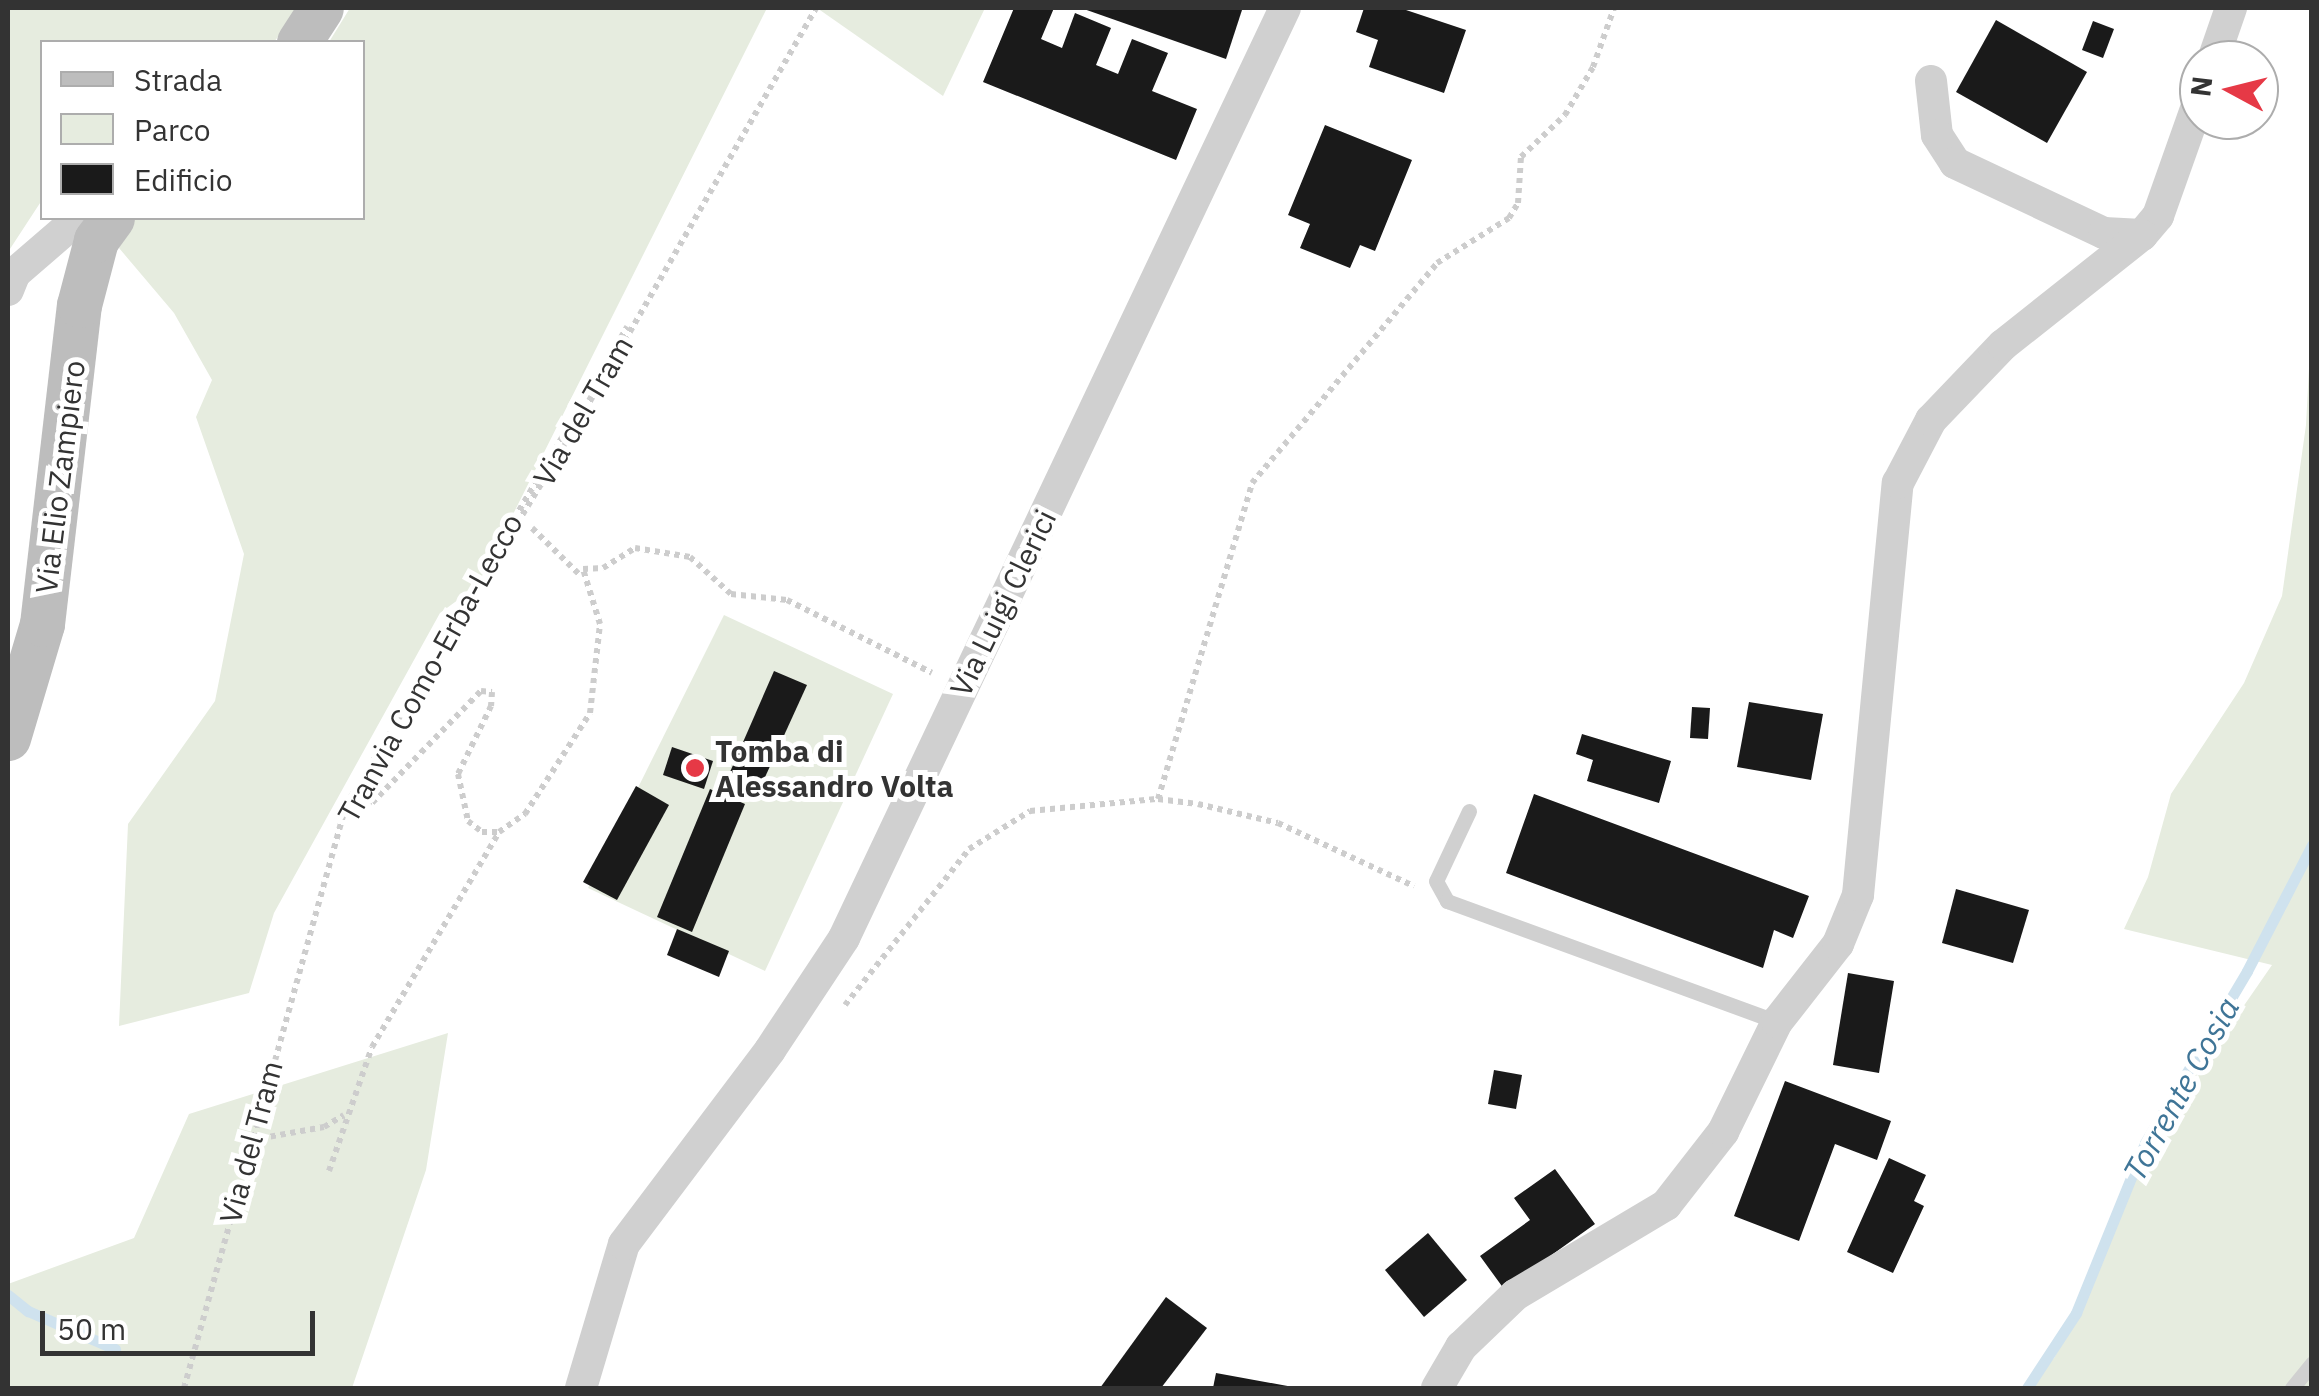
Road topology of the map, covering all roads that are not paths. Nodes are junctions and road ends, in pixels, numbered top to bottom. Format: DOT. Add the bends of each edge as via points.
graph roads {
  1 [pos="321,8"];
  2 [pos="1285,8"];
  3 [pos="2232,8"];
  4 [pos="300,40"];
  5 [pos="2220,40"];
  6 [pos="1930,81"];
  7 [pos="2185,140"];
  8 [pos="77,220"];
  9 [pos="111,220"];
  10 [pos="2142,235"];
  11 [pos="8,290"];
  12 [pos="8,738"];
  13 [pos="1468,811"];
  14 [pos="1777,1022"];
  15 [pos="2312,1363"];
  16 [pos="582,1388"];
  17 [pos="1437,1388"];
  18 [pos="2292,1388"];
  1 -- 4 [label="street"];
  2 -- 16 [label="street, Via Luigi Clerici" via="844,938 624,1244"];
  3 -- 5 [label="street"];
  6 -- 10 [label="street" via="1937,136 1954,163 2104,234"];
  7 -- 10 [label="street" via="2158,216"];
  8 -- 11 [label="street" via="15,273"];
  9 -- 12 [label="street, Via Elio Zampiero" via="96,240 79,304 42,624"];
  10 -- 14 [label="street" via="2003,345 1931,420 1898,484 1858,895 1838,944"];
  13 -- 14 [label="lane" via="1436,881 1447,901"];
  14 -- 17 [label="street" via="1723,1132 1666,1204 1516,1295 1461,1347"];
  15 -- 18 [label="lane"];
}
